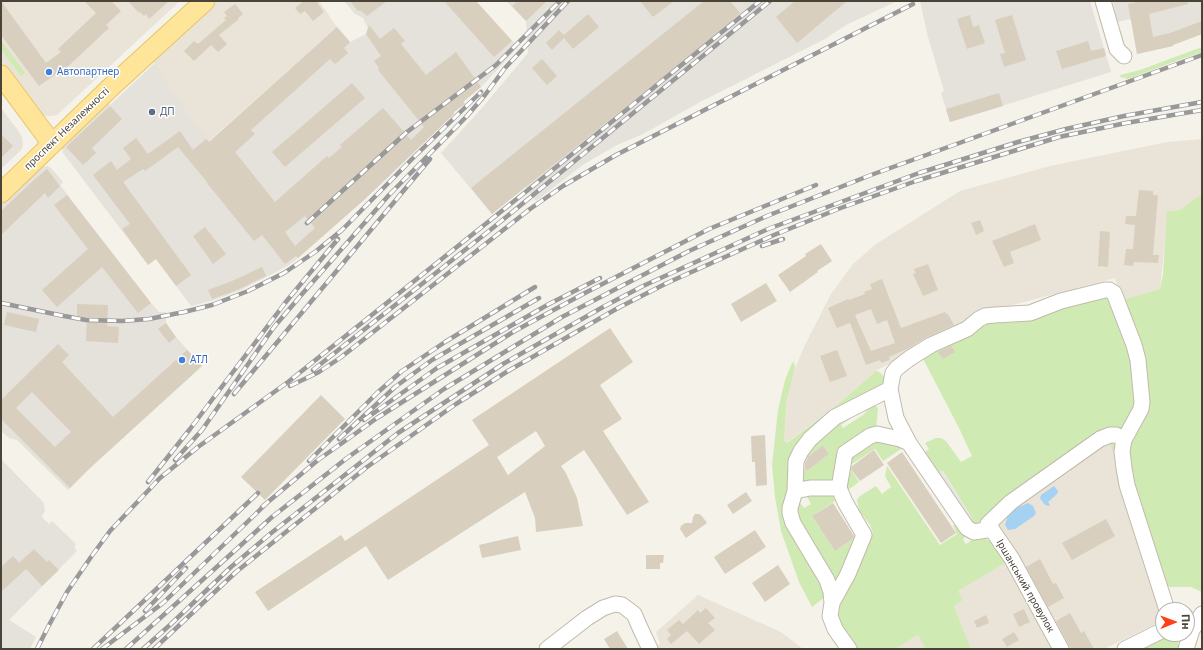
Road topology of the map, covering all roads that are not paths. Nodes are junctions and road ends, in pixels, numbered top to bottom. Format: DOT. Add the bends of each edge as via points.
graph roads {
  1 [pos="192,1"];
  2 [pos="204,1"];
  3 [pos="1103,1"];
  4 [pos="1124,56"];
  5 [pos="1,75"];
  6 [pos="1,88"];
  7 [pos="45,143"];
  8 [pos="1,181"];
  9 [pos="1,193"];
  10 [pos="890,389"];
  11 [pos="1124,440"];
  12 [pos="909,442"];
  13 [pos="839,488"];
  14 [pos="795,491"];
  15 [pos="990,527"];
  16 [pos="1164,602"];
  17 [pos="832,603"];
  18 [pos="1202,614"];
  19 [pos="1155,634"];
  20 [pos="547,649"];
  21 [pos="650,649"];
  22 [pos="849,649"];
  23 [pos="1062,649"];
  24 [pos="1125,649"];
  25 [pos="1185,649"];
  1 -- 7 [label="main road, проспект Незалежності" via="110,77"];
  2 -- 7 [label="main road, проспект Незалежності"];
  3 -- 4 [label="street" via="1117,49"];
  5 -- 7 [label="main road"];
  6 -- 7 [label="main road"];
  7 -- 8 [label="main road, проспект Незалежності"];
  7 -- 9 [label="main road, проспект Незалежності"];
  10 -- 11 [label="street" via="893,373 897,368 931,345 967,329 979,319 1030,312 1105,290 1114,293 1138,360 1141,409"];
  10 -- 12 [label="street" via="896,418"];
  10 -- 14 [label="street" via="835,417 810,439 796,461"];
  11 -- 15 [label="street" via="1116,435 1100,438 1011,502"];
  11 -- 16 [label="street" via="1122,451 1127,485"];
  12 -- 13 [label="street" via="876,434 870,436 845,453"];
  12 -- 15 [label="street" via="967,528 974,532"];
  13 -- 14 [label="street"];
  13 -- 17 [label="street" via="864,535 848,574"];
  14 -- 17 [label="street" via="790,508 793,523 827,580"];
  15 -- 23 [label="street, Іршанський провулок" via="1012,559"];
  17 -- 22 [label="street" via="832,622"];
  18 -- 25 [label="street" via="1192,630"];
  19 -- 24 [label="street"];
  20 -- 21 [label="street" via="587,618 615,604 622,605 634,614"];
}
